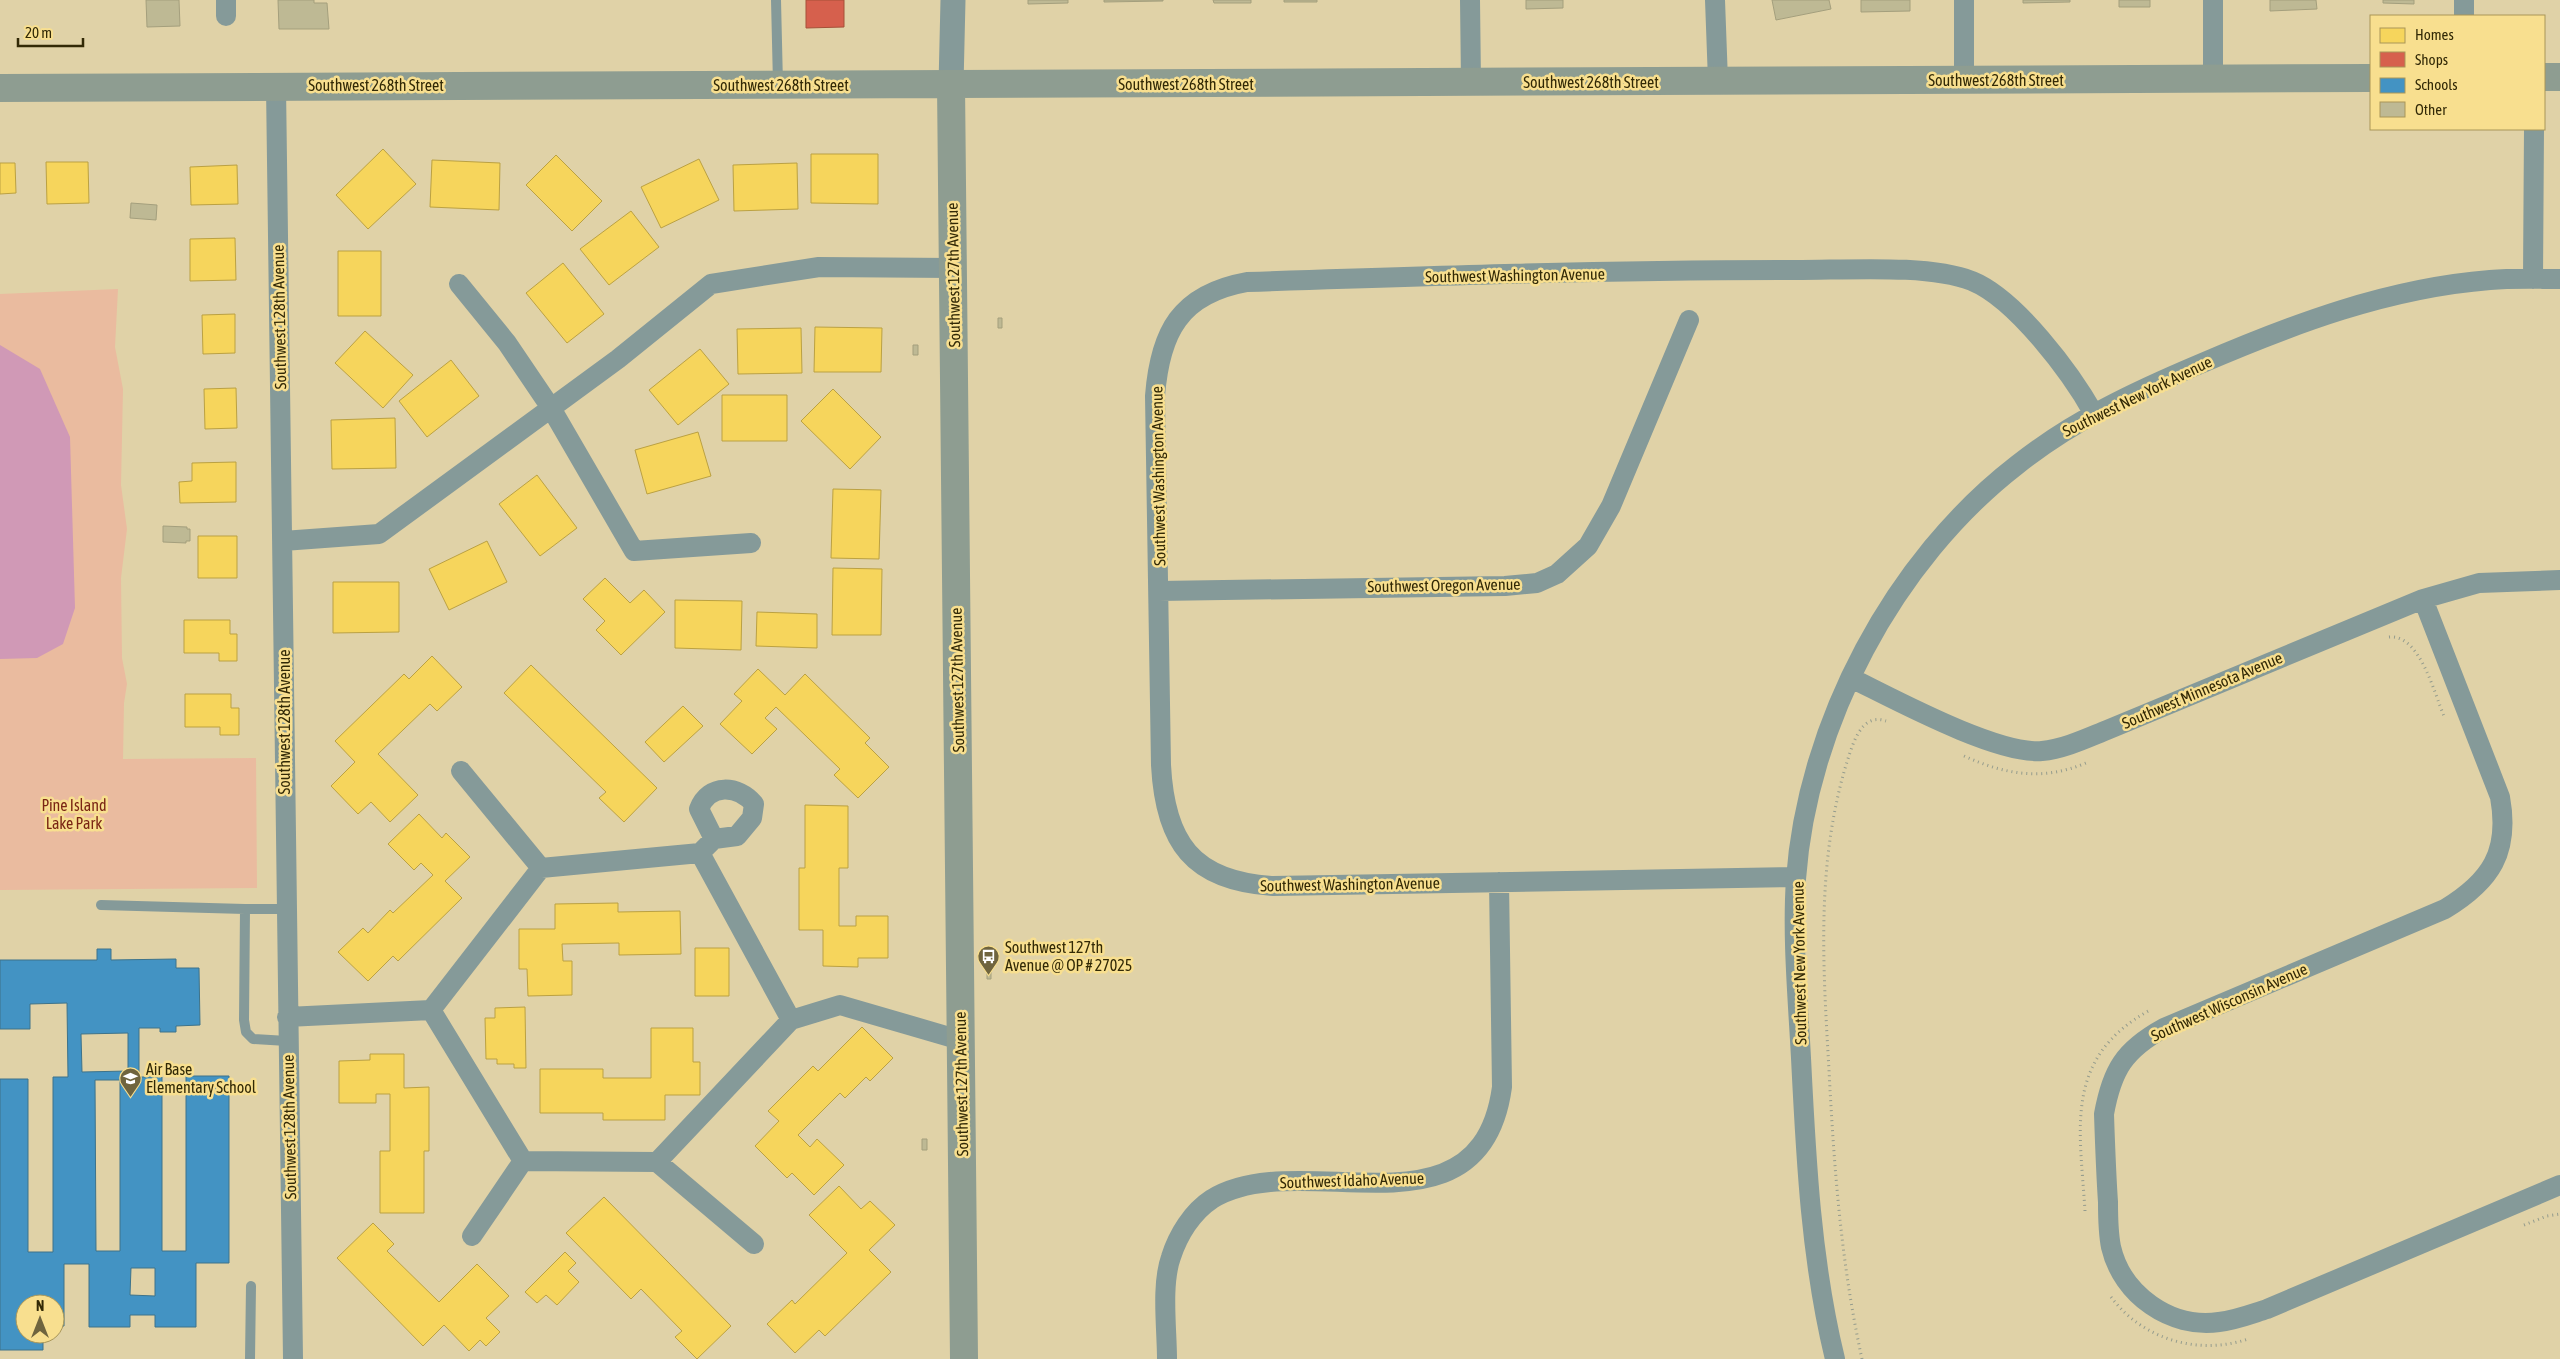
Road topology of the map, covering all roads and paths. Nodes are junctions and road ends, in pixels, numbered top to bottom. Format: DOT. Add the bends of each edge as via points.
graph roads {
  1 [pos="776,0"];
  2 [pos="952,0"];
  3 [pos="1470,0"];
  4 [pos="1715,0"];
  5 [pos="1964,0"];
  6 [pos="2213,0"];
  7 [pos="2464,0"];
  8 [pos="2464,15"];
  9 [pos="2545,77"];
  10 [pos="2560,77"];
  11 [pos="2370,78"];
  12 [pos="2213,79"];
  13 [pos="1964,80"];
  14 [pos="1718,81"];
  15 [pos="1471,82"];
  16 [pos="778,85"];
  17 [pos="952,85"];
  18 [pos="276,86"];
  19 [pos="0,88"];
  20 [pos="2534,130"];
  21 [pos="954,268"];
  22 [pos="2533,279"];
  23 [pos="2560,279"];
  24 [pos="459,284"];
  25 [pos="1689,320"];
  26 [pos="551,408"];
  27 [pos="2094,414"];
  28 [pos="283,541"];
  29 [pos="751,543"];
  30 [pos="2560,580"];
  31 [pos="1159,591"];
  32 [pos="2423,599"];
  33 [pos="2383,639"];
  34 [pos="1850,678"];
  35 [pos="2445,718"];
  36 [pos="1892,722"];
  37 [pos="1963,756"];
  38 [pos="2094,760"];
  39 [pos="461,771"];
  40 [pos="714,839"];
  41 [pos="700,853"];
  42 [pos="541,868"];
  43 [pos="1796,877"];
  44 [pos="1499,882"];
  45 [pos="101,905"];
  46 [pos="245,909"];
  47 [pos="286,909"];
  48 [pos="2157,1006"];
  49 [pos="431,1010"];
  50 [pos="287,1017"];
  51 [pos="791,1020"];
  52 [pos="960,1040"];
  53 [pos="287,1041"];
  54 [pos="523,1161"];
  55 [pos="657,1162"];
  56 [pos="2560,1185"];
  57 [pos="2560,1214"];
  58 [pos="2086,1216"];
  59 [pos="2520,1227"];
  60 [pos="472,1236"];
  61 [pos="754,1244"];
  62 [pos="251,1286"];
  63 [pos="2108,1294"];
  64 [pos="2249,1339"];
  65 [pos="250,1359"];
  66 [pos="293,1359"];
  67 [pos="964,1359"];
  68 [pos="1167,1359"];
  69 [pos="1835,1359"];
  70 [pos="1862,1359"];
  1 -- 16 [label="lane"];
  2 -- 17 [label="street, Southwest 127th Avenue"];
  3 -- 15 [label="street"];
  4 -- 14 [label="street"];
  5 -- 13 [label="street"];
  6 -- 12 [label="street"];
  7 -- 8 [label="street"];
  9 -- 10 [label="main road"];
  11 -- 12 [label="main road, Southwest 268th Street"];
  12 -- 13 [label="main road, Southwest 268th Street"];
  13 -- 14 [label="main road, Southwest 268th Street"];
  14 -- 15 [label="main road, Southwest 268th Street"];
  15 -- 17 [label="main road, Southwest 268th Street"];
  16 -- 17 [label="main road, Southwest 268th Street"];
  16 -- 18 [label="main road, Southwest 268th Street"];
  17 -- 21 [label="main road, Southwest 127th Avenue"];
  18 -- 19 [label="main road, Southwest 268th Street"];
  18 -- 28 [label="street, Southwest 128th Avenue"];
  20 -- 22 [label="street"];
  21 -- 26 [label="street" via="819,268 711,284"];
  21 -- 52 [label="main road, Southwest 127th Avenue"];
  22 -- 23 [label="street, Southwest New York Avenue"];
  22 -- 27 [label="street, Southwest New York Avenue" via="2491,279 2438,286 2341,309 2159,381"];
  24 -- 26 [label="street" via="507,344"];
  25 -- 31 [label="street, Southwest Oregon Avenue" via="1600,528 1576,559 1557,574 1537,583 1505,586"];
  26 -- 28 [label="street" via="379,534"];
  26 -- 29 [label="street" via="634,551"];
  27 -- 31 [label="street, Southwest Washington Avenue" via="2078,384 1992,292 1974,282 1933,272 1712,270 1231,285 1204,295 1189,306 1163,346 1155,396"];
  27 -- 34 [label="street, Southwest New York Avenue" via="2016,465 1947,530 1916,568 1885,615"];
  28 -- 47 [label="street, Southwest 128th Avenue"];
  30 -- 32 [label="street, Southwest Minnesota Avenue" via="2479,583"];
  31 -- 44 [label="street, Southwest Washington Avenue" via="1163,794 1168,819 1192,858 1211,871 1251,885"];
  32 -- 34 [label="street, Southwest Minnesota Avenue" via="2108,730 2042,751 2014,748 1974,736"];
  32 -- 56 [label="street, Southwest Wisconsin Avenue" via="2500,797 2503,814 2501,838 2492,870 2467,896 2445,910 2164,1028 2141,1041 2115,1074 2104,1114 2111,1247 2125,1278 2153,1307 2189,1322 2220,1322 2267,1309"];
  33 -- 35 [label="path" via="2398,637 2414,646"];
  34 -- 43 [label="street, Southwest New York Avenue" via="1832,723 1809,799"];
  36 -- 70 [label="path" via="1872,720 1864,724 1856,738 1835,806 1823,904 1834,1155 1846,1272"];
  37 -- 38 [label="path" via="1992,768 2026,775 2055,773"];
  39 -- 42 [label="street"];
  40 -- 41 [label="street"];
  41 -- 42 [label="street"];
  41 -- 51 [label="street"];
  42 -- 49 [label="street"];
  43 -- 44 [label="street, Southwest Washington Avenue"];
  43 -- 69 [label="street, Southwest New York Avenue" via="1800,1039 1809,1184 1820,1287"];
  44 -- 68 [label="street, Southwest Idaho Avenue" via="1502,1087 1491,1128 1457,1168 1431,1178 1398,1182 1276,1183 1249,1186 1211,1200 1194,1215 1179,1236 1170,1259"];
  45 -- 46 [label="lane"];
  46 -- 47 [label="lane"];
  46 -- 53 [label="lane" via="246,1032 252,1039"];
  47 -- 50 [label="street, Southwest 128th Avenue"];
  48 -- 58 [label="path" via="2135,1018 2108,1042 2091,1069 2080,1116"];
  49 -- 50 [label="street"];
  49 -- 54 [label="street"];
  50 -- 53 [label="street, Southwest 128th Avenue"];
  51 -- 52 [label="street" via="840,1005"];
  51 -- 55 [label="street"];
  52 -- 67 [label="main road, Southwest 127th Avenue"];
  53 -- 66 [label="street, Southwest 128th Avenue"];
  54 -- 55 [label="street"];
  54 -- 60 [label="street"];
  55 -- 61 [label="street"];
  57 -- 59 [label="path"];
  62 -- 65 [label="lane"];
  63 -- 64 [label="path" via="2135,1322 2172,1340 2216,1346"];
}
